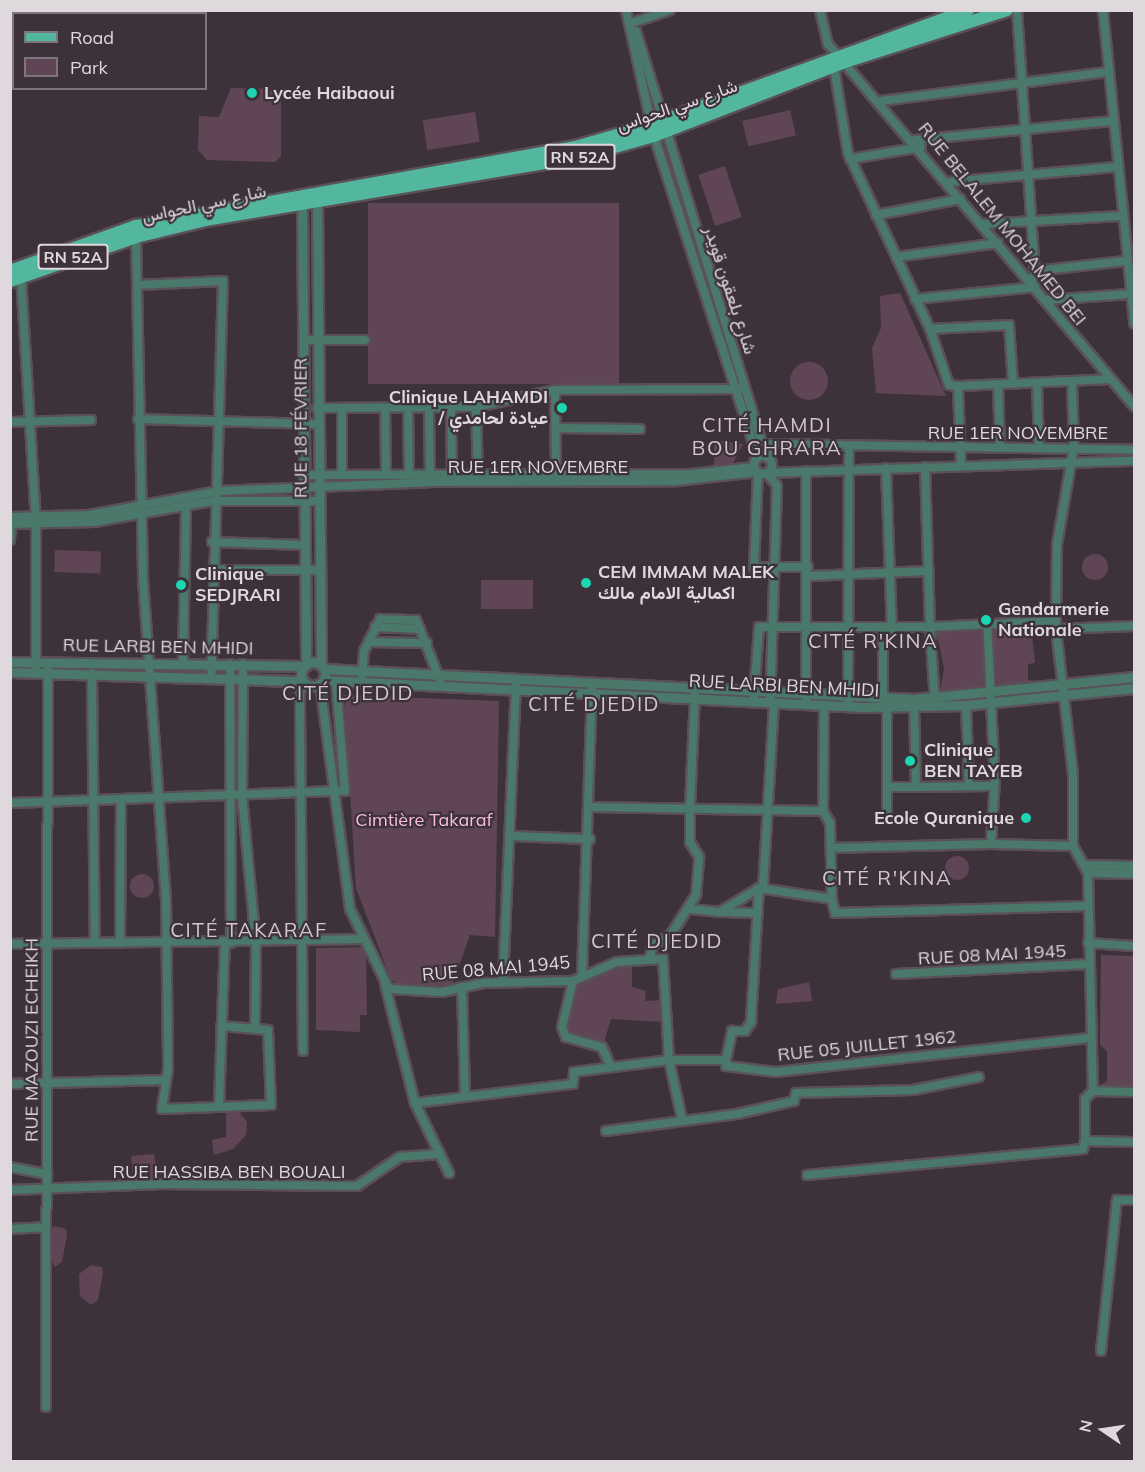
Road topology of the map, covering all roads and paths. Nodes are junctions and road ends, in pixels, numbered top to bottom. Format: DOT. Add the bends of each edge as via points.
graph roads {
  1 [pos="626,10"];
  2 [pos="670,10"];
  3 [pos="820,10"];
  4 [pos="969,10"];
  5 [pos="1006,10"];
  6 [pos="1017,10"];
  7 [pos="1103,10"];
  8 [pos="631,23"];
  9 [pos="839,61"];
  10 [pos="1107,72"];
  11 [pos="1022,81"];
  12 [pos="881,102"];
  13 [pos="1112,121"];
  14 [pos="1026,128"];
  15 [pos="657,129"];
  16 [pos="915,140"];
  17 [pos="921,147"];
  18 [pos="850,159"];
  19 [pos="1115,167"];
  20 [pos="1028,173"];
  21 [pos="948,182"];
  22 [pos="317,196"];
  23 [pos="684,198"];
  24 [pos="302,199"];
  25 [pos="961,199"];
  26 [pos="676,201"];
  27 [pos="876,215"];
  28 [pos="1120,216"];
  29 [pos="1032,222"];
  30 [pos="982,224"];
  31 [pos="136,232"];
  32 [pos="998,243"];
  33 [pos="896,257"];
  34 [pos="1125,261"];
  35 [pos="703,270"];
  36 [pos="1035,271"];
  37 [pos="14,276"];
  38 [pos="138,285"];
  39 [pos="1033,285"];
  40 [pos="1130,294"];
  41 [pos="915,299"];
  42 [pos="1045,300"];
  43 [pos="1134,323"];
  44 [pos="930,329"];
  45 [pos="305,340"];
  46 [pos="318,340"];
  47 [pos="365,340"];
  48 [pos="1111,379"];
  49 [pos="1072,381"];
  50 [pos="1036,383"];
  51 [pos="998,384"];
  52 [pos="1013,384"];
  53 [pos="958,386"];
  54 [pos="742,389"];
  55 [pos="555,390"];
  56 [pos="1134,406"];
  57 [pos="408,407"];
  58 [pos="429,407"];
  59 [pos="451,407"];
  60 [pos="476,407"];
  61 [pos="317,408"];
  62 [pos="342,408"];
  63 [pos="386,408"];
  64 [pos="138,419"];
  65 [pos="91,420"];
  66 [pos="219,420"];
  67 [pos="30,421"];
  68 [pos="10,422"];
  69 [pos="305,423"];
  70 [pos="317,424"];
  71 [pos="555,428"];
  72 [pos="640,429"];
  73 [pos="1039,445"];
  74 [pos="849,446"];
  75 [pos="1074,446"];
  76 [pos="1086,447"];
  77 [pos="1000,448"];
  78 [pos="961,449"];
  79 [pos="1134,450"];
  80 [pos="762,457"];
  81 [pos="1072,460"];
  82 [pos="1084,460"];
  83 [pos="1134,460"];
  84 [pos="961,465"];
  85 [pos="925,466"];
  86 [pos="886,468"];
  87 [pos="756,470"];
  88 [pos="849,470"];
  89 [pos="806,471"];
  90 [pos="478,472"];
  91 [pos="517,472"];
  92 [pos="317,473"];
  93 [pos="409,473"];
  94 [pos="429,473"];
  95 [pos="452,473"];
  96 [pos="767,473"];
  97 [pos="342,474"];
  98 [pos="386,474"];
  99 [pos="304,475"];
  100 [pos="556,476"];
  101 [pos="517,481"];
  102 [pos="430,482"];
  103 [pos="478,482"];
  104 [pos="317,488"];
  105 [pos="303,489"];
  106 [pos="219,491"];
  107 [pos="186,500"];
  108 [pos="212,501"];
  109 [pos="304,501"];
  110 [pos="317,501"];
  111 [pos="142,508"];
  112 [pos="10,517"];
  113 [pos="35,520"];
  114 [pos="10,524"];
  115 [pos="10,540"];
  116 [pos="212,542"];
  117 [pos="304,545"];
  118 [pos="777,567"];
  119 [pos="808,567"];
  120 [pos="211,570"];
  121 [pos="304,570"];
  122 [pos="318,570"];
  123 [pos="929,571"];
  124 [pos="891,573"];
  125 [pos="852,574"];
  126 [pos="808,576"];
  127 [pos="988,622"];
  128 [pos="1055,625"];
  129 [pos="1134,626"];
  130 [pos="774,627"];
  131 [pos="930,627"];
  132 [pos="807,630"];
  133 [pos="852,630"];
  134 [pos="892,630"];
  135 [pos="883,631"];
  136 [pos="369,642"];
  137 [pos="427,643"];
  138 [pos="10,662"];
  139 [pos="148,662"];
  140 [pos="183,663"];
  141 [pos="211,664"];
  142 [pos="230,664"];
  143 [pos="243,664"];
  144 [pos="305,665"];
  145 [pos="322,667"];
  146 [pos="36,668"];
  147 [pos="48,668"];
  148 [pos="10,672"];
  149 [pos="92,673"];
  150 [pos="362,673"];
  151 [pos="152,674"];
  152 [pos="211,676"];
  153 [pos="230,676"];
  154 [pos="242,676"];
  155 [pos="1134,677"];
  156 [pos="336,681"];
  157 [pos="304,682"];
  158 [pos="322,682"];
  159 [pos="440,683"];
  160 [pos="361,684"];
  161 [pos="516,686"];
  162 [pos="1134,688"];
  163 [pos="592,689"];
  164 [pos="1060,689"];
  165 [pos="695,694"];
  166 [pos="754,697"];
  167 [pos="992,697"];
  168 [pos="771,700"];
  169 [pos="806,701"];
  170 [pos="848,702"];
  171 [pos="885,703"];
  172 [pos="914,703"];
  173 [pos="936,703"];
  174 [pos="966,705"];
  175 [pos="824,706"];
  176 [pos="342,750"];
  177 [pos="326,752"];
  178 [pos="969,786"];
  179 [pos="991,786"];
  180 [pos="888,787"];
  181 [pos="916,787"];
  182 [pos="331,793"];
  183 [pos="305,795"];
  184 [pos="242,796"];
  185 [pos="233,797"];
  186 [pos="96,800"];
  187 [pos="121,800"];
  188 [pos="161,800"];
  189 [pos="48,802"];
  190 [pos="10,803"];
  191 [pos="590,807"];
  192 [pos="690,808"];
  193 [pos="768,810"];
  194 [pos="824,811"];
  195 [pos="887,811"];
  196 [pos="512,836"];
  197 [pos="590,839"];
  198 [pos="991,844"];
  199 [pos="1074,846"];
  200 [pos="831,848"];
  201 [pos="1134,866"];
  202 [pos="1088,869"];
  203 [pos="1134,874"];
  204 [pos="761,889"];
  205 [pos="832,899"];
  206 [pos="1088,906"];
  207 [pos="691,909"];
  208 [pos="720,912"];
  209 [pos="758,913"];
  210 [pos="363,939"];
  211 [pos="95,943"];
  212 [pos="120,943"];
  213 [pos="166,943"];
  214 [pos="228,943"];
  215 [pos="10,944"];
  216 [pos="46,944"];
  217 [pos="256,944"];
  218 [pos="306,944"];
  219 [pos="1088,944"];
  220 [pos="1134,946"];
  221 [pos="649,960"];
  222 [pos="1089,964"];
  223 [pos="897,974"];
  224 [pos="582,976"];
  225 [pos="503,981"];
  226 [pos="573,981"];
  227 [pos="385,982"];
  228 [pos="462,987"];
  229 [pos="221,1026"];
  230 [pos="255,1029"];
  231 [pos="1091,1038"];
  232 [pos="303,1051"];
  233 [pos="669,1060"];
  234 [pos="726,1060"];
  235 [pos="611,1067"];
  236 [pos="979,1077"];
  237 [pos="163,1080"];
  238 [pos="48,1083"];
  239 [pos="10,1084"];
  240 [pos="1093,1091"];
  241 [pos="1134,1092"];
  242 [pos="465,1094"];
  243 [pos="415,1103"];
  244 [pos="219,1104"];
  245 [pos="682,1119"];
  246 [pos="606,1131"];
  247 [pos="1085,1141"];
  248 [pos="1134,1142"];
  249 [pos="440,1154"];
  250 [pos="10,1167"];
  251 [pos="449,1173"];
  252 [pos="46,1174"];
  253 [pos="807,1175"];
  254 [pos="10,1190"];
  255 [pos="46,1191"];
  256 [pos="1134,1200"];
  257 [pos="44,1227"];
  258 [pos="10,1229"];
  259 [pos="1101,1351"];
  260 [pos="46,1407"];
  1 -- 8 [label="street"];
  2 -- 8 [label="street"];
  3 -- 9 [label="street, RUE BELALEM MOHAMED BEI" via="828,44"];
  4 -- 9 [label="main road, شارع سي الحواس / RN 52A"];
  5 -- 9 [label="main road, شارع سي الحواس / RN 52A"];
  6 -- 11 [label="street"];
  7 -- 10 [label="street"];
  8 -- 15 [label="street"];
  9 -- 12 [label="street, RUE BELALEM MOHAMED BEI"];
  9 -- 15 [label="main road, شارع سي الحواس / RN 52A"];
  9 -- 18 [label="street"];
  10 -- 11 [label="street"];
  10 -- 13 [label="street"];
  11 -- 12 [label="street"];
  11 -- 14 [label="street"];
  12 -- 16 [label="street, RUE BELALEM MOHAMED BEI"];
  13 -- 14 [label="street"];
  13 -- 19 [label="street"];
  14 -- 16 [label="street"];
  14 -- 20 [label="street"];
  15 -- 22 [label="main road, شارع سي الحواس / RN 52A" via="501,172"];
  15 -- 23 [label="street, شارع بلعقون قويدر"];
  15 -- 26 [label="street, شارع بلعقون قويدر"];
  16 -- 17 [label="street, RUE BELALEM MOHAMED BEI"];
  17 -- 18 [label="street"];
  17 -- 21 [label="street, RUE BELALEM MOHAMED BEI"];
  18 -- 27 [label="street"];
  19 -- 20 [label="street"];
  19 -- 28 [label="street"];
  20 -- 21 [label="street"];
  20 -- 29 [label="street"];
  21 -- 25 [label="street, RUE BELALEM MOHAMED BEI"];
  22 -- 24 [label="main road, شارع سي الحواس / RN 52A"];
  22 -- 46 [label="street, RUE 18 FÉVRIER"];
  23 -- 26 [label="street"];
  23 -- 35 [label="street, شارع بلعقون قويدر"];
  24 -- 31 [label="main road, شارع سي الحواس / RN 52A"];
  24 -- 45 [label="street, RUE 18 FÉVRIER"];
  25 -- 27 [label="street"];
  25 -- 30 [label="street, RUE BELALEM MOHAMED BEI"];
  26 -- 35 [label="street, شارع بلعقون قويدر"];
  27 -- 33 [label="street"];
  28 -- 29 [label="street"];
  28 -- 34 [label="street"];
  29 -- 30 [label="street"];
  29 -- 36 [label="street"];
  30 -- 32 [label="street, RUE BELALEM MOHAMED BEI"];
  31 -- 37 [label="main road, RN 52A"];
  31 -- 38 [label="street"];
  32 -- 33 [label="street"];
  32 -- 39 [label="street, RUE BELALEM MOHAMED BEI"];
  33 -- 41 [label="street"];
  34 -- 36 [label="street"];
  34 -- 40 [label="street"];
  35 -- 54 [label="street, شارع بلعقون قويدر"];
  36 -- 39 [label="street"];
  37 -- 67 [label="street"];
  38 -- 64 [label="street"];
  38 -- 66 [label="street" via="224,281"];
  39 -- 41 [label="street"];
  39 -- 42 [label="street, RUE BELALEM MOHAMED BEI"];
  40 -- 42 [label="street"];
  40 -- 43 [label="street"];
  41 -- 44 [label="street"];
  42 -- 48 [label="street, RUE BELALEM MOHAMED BEI"];
  44 -- 52 [label="street" via="1009,325"];
  44 -- 53 [label="street" via="949,385"];
  45 -- 46 [label="street"];
  45 -- 69 [label="street, RUE 18 FÉVRIER"];
  46 -- 47 [label="street"];
  46 -- 61 [label="street, RUE 18 FÉVRIER"];
  48 -- 49 [label="street"];
  48 -- 56 [label="street, RUE BELALEM MOHAMED BEI"];
  49 -- 50 [label="street"];
  49 -- 75 [label="street"];
  50 -- 52 [label="street"];
  50 -- 73 [label="street"];
  51 -- 52 [label="street"];
  51 -- 53 [label="street"];
  51 -- 77 [label="street"];
  53 -- 78 [label="street"];
  54 -- 55 [label="street"];
  54 -- 80 [label="street, شارع بلعقون قويدر"];
  55 -- 60 [label="street"];
  55 -- 71 [label="street"];
  57 -- 58 [label="street"];
  57 -- 63 [label="street"];
  57 -- 93 [label="street"];
  58 -- 59 [label="street"];
  58 -- 94 [label="street"];
  59 -- 60 [label="street"];
  59 -- 95 [label="street"];
  60 -- 90 [label="street"];
  61 -- 62 [label="street"];
  61 -- 70 [label="street, RUE 18 FÉVRIER"];
  62 -- 63 [label="street"];
  62 -- 97 [label="street"];
  63 -- 98 [label="street"];
  64 -- 66 [label="street"];
  64 -- 111 [label="street"];
  65 -- 67 [label="street"];
  66 -- 69 [label="street"];
  66 -- 106 [label="street"];
  67 -- 68 [label="street"];
  67 -- 113 [label="street"];
  69 -- 70 [label="street"];
  69 -- 99 [label="street, RUE 18 FÉVRIER"];
  70 -- 92 [label="street, RUE 18 FÉVRIER"];
  71 -- 72 [label="street"];
  71 -- 100 [label="street"];
  73 -- 75 [label="street, RUE 1ER NOVEMBRE"];
  73 -- 77 [label="street, RUE 1ER NOVEMBRE"];
  74 -- 78 [label="street, RUE 1ER NOVEMBRE"];
  74 -- 80 [label="street, RUE 1ER NOVEMBRE" via="770,444"];
  74 -- 88 [label="street"];
  75 -- 76 [label="street, RUE 1ER NOVEMBRE"];
  75 -- 81 [label="street"];
  76 -- 79 [label="street, RUE 1ER NOVEMBRE"];
  76 -- 82 [label="street"];
  77 -- 78 [label="street, RUE 1ER NOVEMBRE"];
  78 -- 84 [label="street"];
  80 -- 87 [label="street"];
  80 -- 96 [label="street, شارع بلعقون قويدر" via="772,466"];
  81 -- 82 [label="street, RUE 1ER NOVEMBRE"];
  81 -- 84 [label="street, RUE 1ER NOVEMBRE"];
  81 -- 128 [label="street" via="1057,544"];
  82 -- 83 [label="street, RUE 1ER NOVEMBRE"];
  84 -- 85 [label="street, RUE 1ER NOVEMBRE"];
  85 -- 86 [label="street, RUE 1ER NOVEMBRE"];
  85 -- 123 [label="street"];
  86 -- 88 [label="street, RUE 1ER NOVEMBRE"];
  86 -- 124 [label="street"];
  87 -- 96 [label="street, RUE 1ER NOVEMBRE"];
  87 -- 100 [label="street, RUE 1ER NOVEMBRE" via="715,476"];
  87 -- 118 [label="street" via="754,567"];
  88 -- 89 [label="street, RUE 1ER NOVEMBRE"];
  88 -- 125 [label="street"];
  89 -- 96 [label="street, RUE 1ER NOVEMBRE"];
  89 -- 119 [label="street"];
  90 -- 91 [label="street, RUE 1ER NOVEMBRE"];
  90 -- 95 [label="street, RUE 1ER NOVEMBRE"];
  90 -- 103 [label="street"];
  91 -- 100 [label="street, RUE 1ER NOVEMBRE"];
  91 -- 101 [label="street"];
  92 -- 97 [label="street, RUE 1ER NOVEMBRE"];
  92 -- 99 [label="street, RUE 1ER NOVEMBRE"];
  92 -- 104 [label="street, RUE 18 FÉVRIER"];
  93 -- 94 [label="street, RUE 1ER NOVEMBRE"];
  93 -- 98 [label="street, RUE 1ER NOVEMBRE"];
  94 -- 95 [label="street, RUE 1ER NOVEMBRE"];
  94 -- 102 [label="street"];
  96 -- 118 [label="street" via="777,486"];
  97 -- 98 [label="street, RUE 1ER NOVEMBRE"];
  99 -- 105 [label="street, RUE 18 FÉVRIER"];
  100 -- 101 [label="street, RUE 1ER NOVEMBRE"];
  101 -- 103 [label="street, RUE 1ER NOVEMBRE"];
  102 -- 103 [label="street, RUE 1ER NOVEMBRE"];
  102 -- 104 [label="street, RUE 1ER NOVEMBRE"];
  104 -- 105 [label="street, RUE 1ER NOVEMBRE"];
  104 -- 110 [label="street, RUE 18 FÉVRIER"];
  105 -- 106 [label="street"];
  105 -- 109 [label="street, RUE 18 FÉVRIER"];
  106 -- 107 [label="street"];
  106 -- 108 [label="street"];
  107 -- 108 [label="street"];
  107 -- 111 [label="street"];
  107 -- 140 [label="street"];
  108 -- 109 [label="street"];
  108 -- 116 [label="street"];
  109 -- 110 [label="street"];
  109 -- 117 [label="street, RUE 18 FÉVRIER"];
  110 -- 122 [label="street, RUE 18 FÉVRIER"];
  111 -- 113 [label="street"];
  111 -- 139 [label="street"];
  112 -- 113 [label="street"];
  113 -- 114 [label="street"];
  113 -- 146 [label="street"];
  114 -- 115 [label="street"];
  116 -- 117 [label="street"];
  116 -- 120 [label="street"];
  117 -- 121 [label="street, RUE 18 FÉVRIER"];
  118 -- 119 [label="street"];
  118 -- 130 [label="street"];
  119 -- 126 [label="street"];
  120 -- 121 [label="street"];
  120 -- 141 [label="street"];
  121 -- 122 [label="street"];
  121 -- 144 [label="street, RUE 18 FÉVRIER"];
  122 -- 145 [label="street, RUE 18 FÉVRIER"];
  123 -- 124 [label="street"];
  123 -- 131 [label="street"];
  124 -- 125 [label="street"];
  124 -- 134 [label="street"];
  125 -- 126 [label="street"];
  125 -- 133 [label="street"];
  126 -- 132 [label="street"];
  127 -- 128 [label="street"];
  127 -- 131 [label="street"];
  127 -- 167 [label="street"];
  128 -- 129 [label="street"];
  128 -- 164 [label="street"];
  130 -- 132 [label="street"];
  130 -- 166 [label="street" via="759,627"];
  130 -- 168 [label="street"];
  131 -- 134 [label="street"];
  131 -- 173 [label="street"];
  132 -- 133 [label="street"];
  132 -- 169 [label="street"];
  133 -- 135 [label="street"];
  133 -- 170 [label="street"];
  134 -- 135 [label="street"];
  135 -- 171 [label="street"];
  136 -- 137 [label="street"];
  136 -- 137 [label="street" via="380,619 389,619 416,620"];
  136 -- 150 [label="street"];
  137 -- 159 [label="street"];
  138 -- 146 [label="street, RUE LARBI BEN MHIDI"];
  139 -- 140 [label="street, RUE LARBI BEN MHIDI"];
  139 -- 147 [label="street, RUE LARBI BEN MHIDI"];
  139 -- 151 [label="street"];
  140 -- 141 [label="street, RUE LARBI BEN MHIDI"];
  141 -- 142 [label="street, RUE LARBI BEN MHIDI"];
  141 -- 152 [label="street"];
  142 -- 143 [label="street, RUE LARBI BEN MHIDI"];
  142 -- 153 [label="street"];
  143 -- 144 [label="street, RUE LARBI BEN MHIDI"];
  143 -- 154 [label="street"];
  144 -- 145 [label="street, RUE LARBI BEN MHIDI"];
  144 -- 157 [label="street, RUE 18 FÉVRIER"];
  145 -- 150 [label="street, RUE LARBI BEN MHIDI"];
  145 -- 158 [label="street, RUE 18 FÉVRIER"];
  146 -- 147 [label="street, RUE LARBI BEN MHIDI"];
  146 -- 148 [label="street, RUE LARBI BEN MHIDI"];
  147 -- 149 [label="street, RUE LARBI BEN MHIDI"];
  147 -- 189 [label="street, RUE MAZOUZI ECHEIKH"];
  149 -- 151 [label="street, RUE LARBI BEN MHIDI"];
  149 -- 186 [label="street"];
  150 -- 159 [label="street, RUE LARBI BEN MHIDI"];
  150 -- 160 [label="street"];
  151 -- 152 [label="street, RUE LARBI BEN MHIDI"];
  151 -- 188 [label="street"];
  152 -- 153 [label="street, RUE LARBI BEN MHIDI"];
  153 -- 154 [label="street, RUE LARBI BEN MHIDI"];
  153 -- 185 [label="street"];
  154 -- 157 [label="street, RUE LARBI BEN MHIDI"];
  154 -- 184 [label="street"];
  155 -- 164 [label="street, RUE LARBI BEN MHIDI"];
  156 -- 158 [label="street, RUE LARBI BEN MHIDI"];
  156 -- 160 [label="street, RUE LARBI BEN MHIDI"];
  156 -- 176 [label="street"];
  157 -- 158 [label="street, RUE LARBI BEN MHIDI"];
  157 -- 183 [label="street" via="300,692"];
  158 -- 177 [label="street"];
  159 -- 160 [label="street, RUE LARBI BEN MHIDI"];
  159 -- 161 [label="street, RUE LARBI BEN MHIDI"];
  161 -- 163 [label="street, RUE LARBI BEN MHIDI"];
  161 -- 196 [label="street"];
  162 -- 164 [label="street, RUE LARBI BEN MHIDI"];
  163 -- 165 [label="street, RUE LARBI BEN MHIDI"];
  163 -- 191 [label="street"];
  164 -- 167 [label="street, RUE LARBI BEN MHIDI"];
  164 -- 199 [label="street" via="1073,774"];
  165 -- 166 [label="street, RUE LARBI BEN MHIDI"];
  165 -- 192 [label="street"];
  166 -- 168 [label="street, RUE LARBI BEN MHIDI"];
  167 -- 173 [label="street, RUE LARBI BEN MHIDI"];
  167 -- 174 [label="street, RUE LARBI BEN MHIDI"];
  167 -- 179 [label="street"];
  168 -- 169 [label="street, RUE LARBI BEN MHIDI"];
  168 -- 193 [label="street"];
  169 -- 170 [label="street, RUE LARBI BEN MHIDI"];
  169 -- 175 [label="street, RUE LARBI BEN MHIDI"];
  170 -- 171 [label="street, RUE LARBI BEN MHIDI"];
  170 -- 175 [label="street, RUE LARBI BEN MHIDI"];
  171 -- 172 [label="street, RUE LARBI BEN MHIDI"];
  171 -- 180 [label="street"];
  172 -- 173 [label="street, RUE LARBI BEN MHIDI"];
  172 -- 181 [label="street"];
  173 -- 174 [label="street, RUE LARBI BEN MHIDI"];
  174 -- 178 [label="street"];
  175 -- 194 [label="street"];
  176 -- 177 [label="street"];
  176 -- 182 [label="street" via="345,791"];
  177 -- 182 [label="street"];
  178 -- 179 [label="street"];
  178 -- 181 [label="street"];
  179 -- 198 [label="street"];
  180 -- 181 [label="street"];
  180 -- 195 [label="street"];
  182 -- 183 [label="street"];
  182 -- 210 [label="street" via="342,872"];
  183 -- 184 [label="street"];
  183 -- 218 [label="street"];
  184 -- 185 [label="street"];
  184 -- 217 [label="street"];
  185 -- 188 [label="street"];
  185 -- 214 [label="street"];
  186 -- 187 [label="street"];
  186 -- 189 [label="street"];
  186 -- 211 [label="street"];
  187 -- 188 [label="street"];
  187 -- 212 [label="street"];
  188 -- 213 [label="street"];
  189 -- 190 [label="street"];
  189 -- 216 [label="street, RUE MAZOUZI ECHEIKH"];
  191 -- 192 [label="street"];
  191 -- 197 [label="street"];
  192 -- 193 [label="street"];
  192 -- 207 [label="street" via="690,842 699,857"];
  193 -- 194 [label="street"];
  193 -- 204 [label="street"];
  194 -- 200 [label="street"];
  196 -- 197 [label="street"];
  196 -- 225 [label="street"];
  197 -- 224 [label="street"];
  198 -- 199 [label="street"];
  198 -- 200 [label="street"];
  199 -- 202 [label="street"];
  200 -- 205 [label="street"];
  201 -- 202 [label="street"];
  202 -- 203 [label="street"];
  202 -- 206 [label="street"];
  204 -- 205 [label="street"];
  204 -- 208 [label="street"];
  204 -- 209 [label="street"];
  205 -- 206 [label="street" via="835,913"];
  206 -- 219 [label="street"];
  207 -- 208 [label="street"];
  207 -- 221 [label="street" via="670,936 653,945"];
  208 -- 209 [label="street"];
  209 -- 234 [label="street" via="751,1022 745,1031 732,1031"];
  210 -- 218 [label="street"];
  210 -- 227 [label="street"];
  211 -- 212 [label="street"];
  211 -- 216 [label="street"];
  212 -- 213 [label="street"];
  213 -- 214 [label="street"];
  213 -- 237 [label="street" via="168,1069"];
  214 -- 217 [label="street"];
  214 -- 229 [label="street"];
  215 -- 216 [label="street"];
  216 -- 238 [label="street, RUE MAZOUZI ECHEIKH"];
  217 -- 218 [label="street"];
  217 -- 230 [label="street"];
  218 -- 232 [label="street"];
  219 -- 220 [label="street"];
  219 -- 222 [label="street"];
  221 -- 224 [label="street, RUE 08 MAI 1945" via="617,962"];
  221 -- 233 [label="street" via="663,959"];
  222 -- 223 [label="street, RUE 08 MAI 1945"];
  222 -- 231 [label="street"];
  224 -- 226 [label="street, RUE 08 MAI 1945"];
  225 -- 226 [label="street, RUE 08 MAI 1945"];
  225 -- 228 [label="street, RUE 08 MAI 1945"];
  226 -- 235 [label="street" via="562,1027 566,1037 602,1047"];
  227 -- 228 [label="street, RUE 08 MAI 1945" via="398,990 442,992"];
  227 -- 243 [label="street"];
  228 -- 242 [label="street"];
  229 -- 230 [label="street"];
  229 -- 244 [label="street"];
  230 -- 244 [label="street" via="268,1030 271,1105"];
  231 -- 234 [label="street, RUE 05 JUILLET 1962" via="776,1072 726,1066"];
  231 -- 240 [label="street"];
  233 -- 234 [label="street, RUE 05 JUILLET 1962"];
  233 -- 235 [label="street, RUE 05 JUILLET 1962"];
  233 -- 245 [label="street"];
  235 -- 242 [label="street, RUE 05 JUILLET 1962" via="574,1072 573,1084"];
  236 -- 245 [label="street" via="913,1090 796,1093 794,1101"];
  237 -- 238 [label="street"];
  237 -- 244 [label="street" via="162,1109"];
  238 -- 239 [label="street"];
  238 -- 252 [label="street, RUE MAZOUZI ECHEIKH"];
  240 -- 241 [label="street"];
  240 -- 247 [label="street" via="1085,1100"];
  242 -- 243 [label="street, RUE 05 JUILLET 1962"];
  243 -- 249 [label="street"];
  245 -- 246 [label="street"];
  247 -- 248 [label="street"];
  247 -- 253 [label="street" via="1083,1149"];
  249 -- 251 [label="street"];
  249 -- 255 [label="street, RUE HASSIBA BEN BOUALI" via="400,1157 357,1186 161,1184"];
  250 -- 252 [label="street"];
  252 -- 255 [label="street, RUE MAZOUZI ECHEIKH"];
  254 -- 255 [label="street, RUE HASSIBA BEN BOUALI"];
  255 -- 257 [label="street, RUE MAZOUZI ECHEIKH"];
  256 -- 259 [label="street" via="1117,1200"];
  257 -- 258 [label="street"];
  257 -- 260 [label="street, RUE MAZOUZI ECHEIKH"];
}
